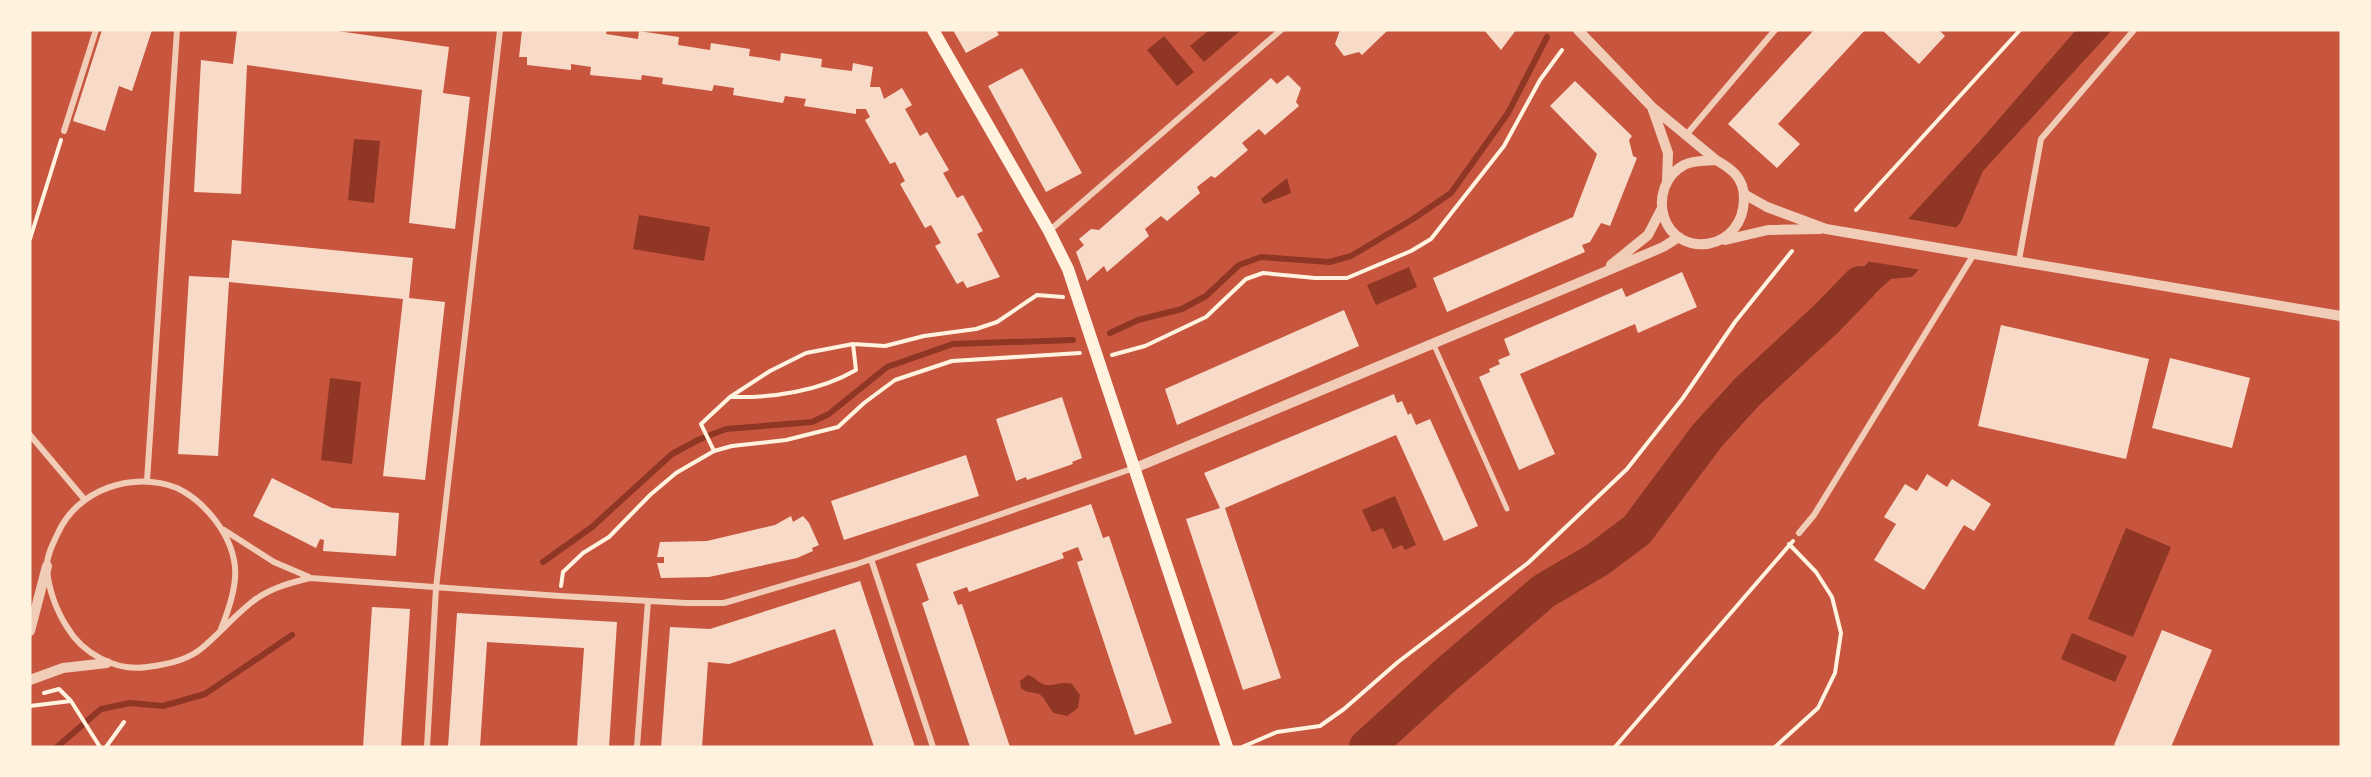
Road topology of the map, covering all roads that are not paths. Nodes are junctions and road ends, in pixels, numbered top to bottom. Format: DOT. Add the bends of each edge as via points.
graph roads {
  1 [pos="96,30"];
  2 [pos="177,30"];
  3 [pos="500,30"];
  4 [pos="933,30"];
  5 [pos="1281,30"];
  6 [pos="1578,30"];
  7 [pos="1775,30"];
  8 [pos="2134,30"];
  9 [pos="1652,107"];
  10 [pos="64,130"];
  11 [pos="1687,134"];
  12 [pos="1716,160"];
  13 [pos="1668,181"];
  14 [pos="1744,194"];
  15 [pos="1662,208"];
  16 [pos="1826,229"];
  17 [pos="1049,231"];
  18 [pos="1679,237"];
  19 [pos="1721,241"];
  20 [pos="1974,254"];
  21 [pos="2019,260"];
  22 [pos="1602,273"];
  23 [pos="2341,316"];
  24 [pos="1433,343"];
  25 [pos="31,438"];
  26 [pos="1135,468"];
  27 [pos="147,481"];
  28 [pos="85,500"];
  29 [pos="1507,509"];
  30 [pos="221,527"];
  31 [pos="1799,534"];
  32 [pos="871,559"];
  33 [pos="47,566"];
  34 [pos="310,578"];
  35 [pos="436,588"];
  36 [pos="648,601"];
  37 [pos="221,629"];
  38 [pos="30,631"];
  39 [pos="107,663"];
  40 [pos="30,680"];
  41 [pos="427,746"];
  42 [pos="637,747"];
  43 [pos="933,747"];
  44 [pos="1227,747"];
  1 -- 10 [label="street"];
  2 -- 27 [label="street"];
  3 -- 35 [label="street"];
  4 -- 17 [label="main road"];
  5 -- 17 [label="street"];
  6 -- 9 [label="street"];
  7 -- 11 [label="street"];
  8 -- 21 [label="street" via="2042,140"];
  9 -- 11 [label="street"];
  9 -- 13 [label="street" via="1668,153"];
  11 -- 12 [label="street"];
  12 -- 13 [label="street" via="1684,165"];
  12 -- 14 [label="street" via="1740,179"];
  13 -- 15 [label="street"];
  14 -- 16 [label="street"];
  14 -- 19 [label="street" via="1743,215 1737,228"];
  15 -- 18 [label="street" via="1666,222"];
  15 -- 22 [label="street" via="1648,235"];
  16 -- 19 [label="street" via="1768,230"];
  16 -- 20 [label="street"];
  17 -- 26 [label="main road" via="1068,269"];
  18 -- 19 [label="street" via="1692,243"];
  18 -- 22 [label="street"];
  20 -- 21 [label="street"];
  20 -- 31 [label="street"];
  21 -- 23 [label="street"];
  22 -- 24 [label="street"];
  24 -- 26 [label="street"];
  24 -- 29 [label="street"];
  25 -- 28 [label="street"];
  26 -- 32 [label="street"];
  26 -- 44 [label="main road"];
  27 -- 28 [label="street" via="116,484"];
  27 -- 30 [label="street" via="177,488 203,505"];
  28 -- 33 [label="street" via="62,526"];
  30 -- 34 [label="street" via="274,562"];
  30 -- 37 [label="street" via="233,549 236,577 232,603"];
  32 -- 36 [label="street" via="724,603"];
  32 -- 43 [label="street"];
  33 -- 38 [label="street"];
  33 -- 39 [label="street" via="56,609 74,639"];
  34 -- 35 [label="street"];
  34 -- 37 [label="street" via="280,586 253,601"];
  35 -- 36 [label="street"];
  35 -- 41 [label="street"];
  36 -- 42 [label="street"];
  37 -- 39 [label="street" via="200,650 173,662 145,668"];
  39 -- 40 [label="street" via="63,668"];
}
